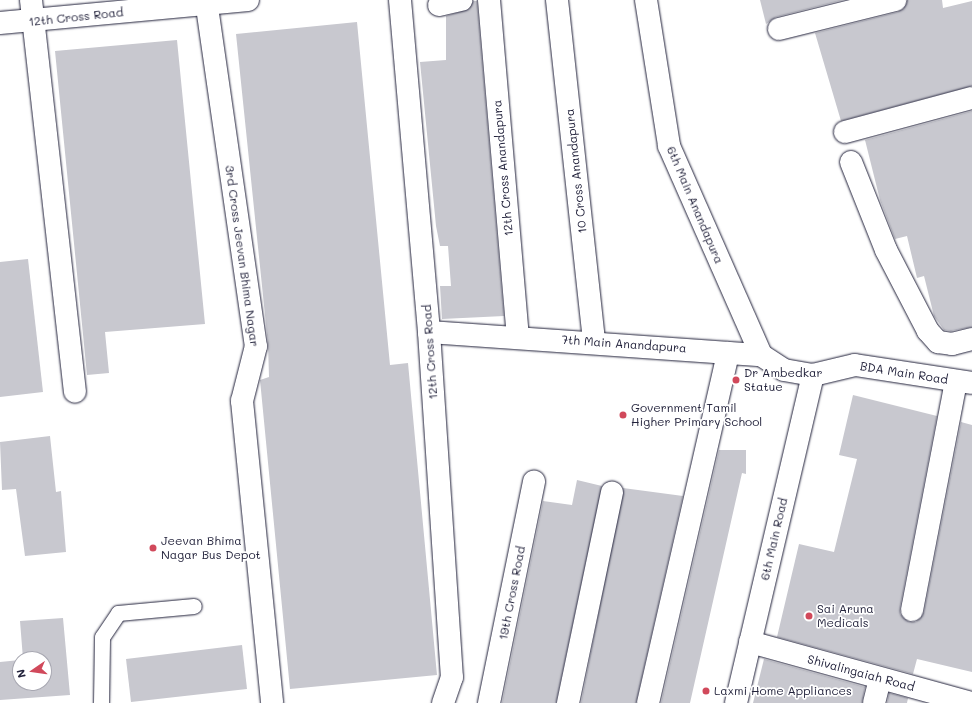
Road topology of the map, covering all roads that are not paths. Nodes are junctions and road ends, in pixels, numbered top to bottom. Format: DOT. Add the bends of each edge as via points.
graph roads {
  1 [pos="31,0"];
  2 [pos="248,0"];
  3 [pos="400,0"];
  4 [pos="461,0"];
  5 [pos="489,0"];
  6 [pos="557,0"];
  7 [pos="646,0"];
  8 [pos="895,0"];
  9 [pos="206,1"];
  10 [pos="439,5"];
  11 [pos="33,22"];
  12 [pos="0,24"];
  13 [pos="779,29"];
  14 [pos="972,98"];
  15 [pos="846,132"];
  16 [pos="851,162"];
  17 [pos="429,332"];
  18 [pos="518,336"];
  19 [pos="972,340"];
  20 [pos="594,342"];
  21 [pos="728,352"];
  22 [pos="761,355"];
  23 [pos="813,376"];
  24 [pos="964,382"];
  25 [pos="75,392"];
  26 [pos="534,482"];
  27 [pos="612,493"];
  28 [pos="194,606"];
  29 [pos="912,610"];
  30 [pos="750,642"];
  31 [pos="880,679"];
  32 [pos="101,703"];
  33 [pos="272,703"];
  34 [pos="443,703"];
  35 [pos="489,703"];
  36 [pos="568,703"];
  37 [pos="648,703"];
  38 [pos="736,703"];
  39 [pos="874,703"];
  40 [pos="972,703"];
  1 -- 11 [label="street"];
  2 -- 9 [label="street, 12th Cross Road"];
  3 -- 17 [label="street, 12th Cross Road"];
  4 -- 10 [label="street"];
  5 -- 18 [label="street, 12th Cross Anandapura"];
  6 -- 20 [label="street, 10 Cross Anandapura"];
  7 -- 22 [label="street, 6th Main Anandapura" via="669,146"];
  8 -- 13 [label="street"];
  9 -- 11 [label="street, 12th Cross Road"];
  9 -- 33 [label="street, 3rd Cross Jeevan Bhima Nagar" via="256,346 242,401"];
  11 -- 12 [label="street, 12th Cross Road"];
  11 -- 25 [label="street"];
  14 -- 15 [label="street"];
  16 -- 19 [label="street" via="886,250 928,331 938,342 952,344"];
  17 -- 18 [label="street, 7th Main Anandapura"];
  17 -- 34 [label="street, 12th Cross Road" via="452,677"];
  18 -- 20 [label="street, 7th Main Anandapura"];
  20 -- 21 [label="street, 7th Main Anandapura"];
  21 -- 22 [label="street, 7th Main Anandapura"];
  21 -- 37 [label="street"];
  22 -- 23 [label="street, 7th Main Anandapura" via="784,370"];
  23 -- 24 [label="street, BDA Main Road" via="855,365"];
  23 -- 30 [label="street, 6th Main Road"];
  24 -- 29 [label="street"];
  26 -- 35 [label="street, 19th Cross Road"];
  27 -- 36 [label="street"];
  28 -- 32 [label="lane" via="118,613 102,637"];
  30 -- 31 [label="street, Shivalingaiah Road"];
  30 -- 38 [label="street, 6th Main Road"];
  31 -- 39 [label="street"];
  31 -- 40 [label="street, Shivalingaiah Road"];
}
